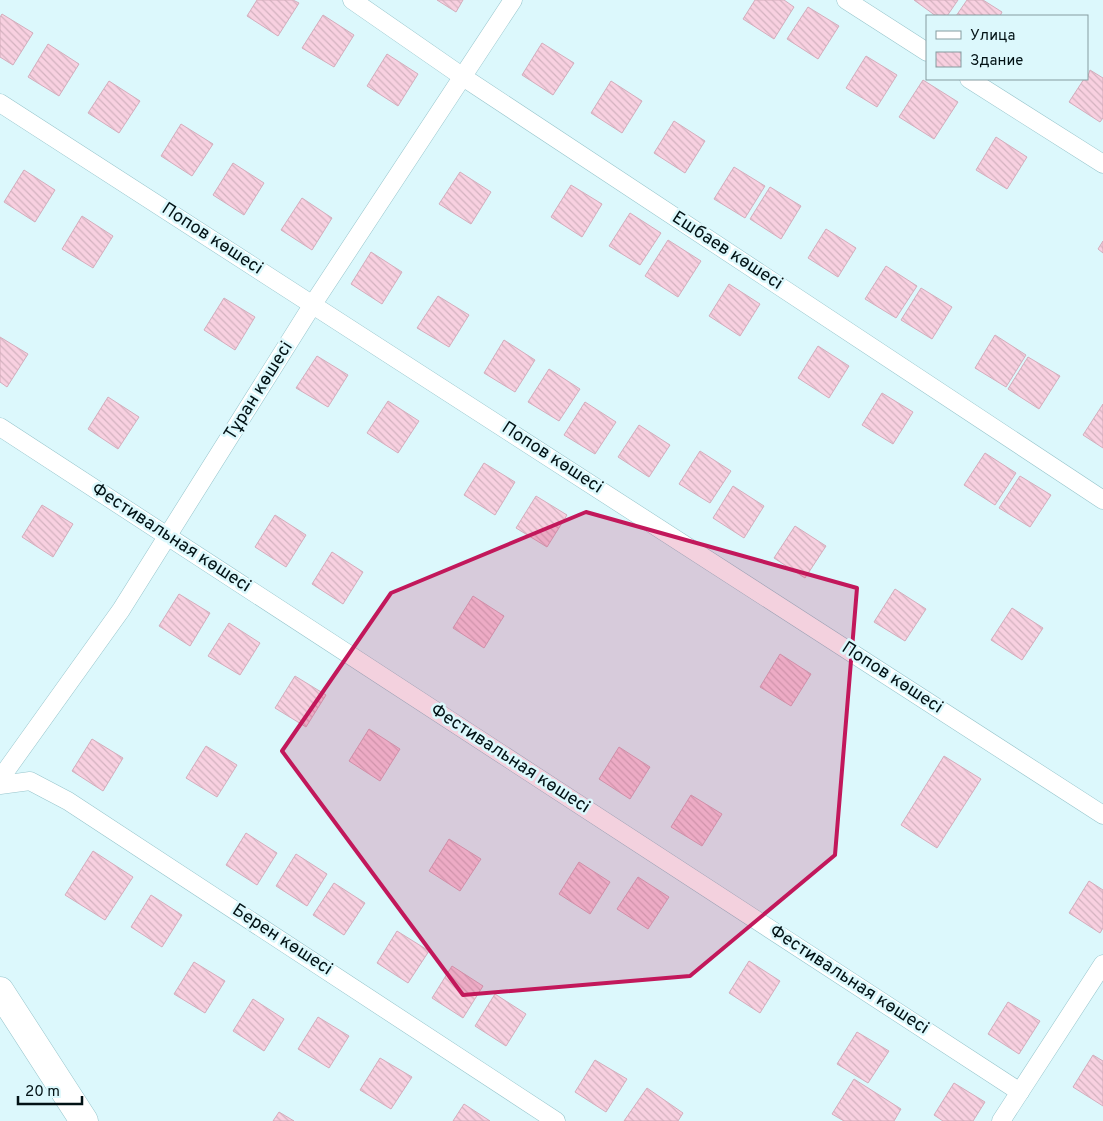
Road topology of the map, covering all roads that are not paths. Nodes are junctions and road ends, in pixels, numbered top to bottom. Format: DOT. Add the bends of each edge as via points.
graph roads {
  1 [pos="352,0"];
  2 [pos="513,0"];
  3 [pos="846,0"];
  4 [pos="926,51"];
  5 [pos="463,77"];
  6 [pos="971,80"];
  7 [pos="0,103"];
  8 [pos="1103,164"];
  9 [pos="313,304"];
  10 [pos="0,427"];
  11 [pos="1103,500"];
  12 [pos="168,536"];
  13 [pos="0,779"];
  14 [pos="0,785"];
  15 [pos="1103,814"];
  16 [pos="1103,964"];
  17 [pos="0,991"];
  18 [pos="1020,1092"];
  19 [pos="84,1121"];
  20 [pos="556,1121"];
  21 [pos="1001,1121"];
  1 -- 5 [label="street, Ешбаев көшесі"];
  2 -- 5 [label="street, Тұран көшесі"];
  3 -- 4 [label="street"];
  5 -- 9 [label="street, Тұран көшесі"];
  5 -- 11 [label="street, Ешбаев көшесі"];
  6 -- 8 [label="street"];
  7 -- 9 [label="street, Попов көшесі"];
  9 -- 12 [label="street, Тұран көшесі"];
  9 -- 15 [label="street, Попов көшесі"];
  10 -- 12 [label="street, Фестивальная көшесі"];
  12 -- 13 [label="street, Тұран көшесі" via="99,642"];
  12 -- 18 [label="street, Фестивальная көшесі"];
  14 -- 20 [label="street, Берен көшесі" via="30,782 68,801"];
  16 -- 18 [label="street"];
  17 -- 19 [label="highway"];
  18 -- 21 [label="street"];
}
